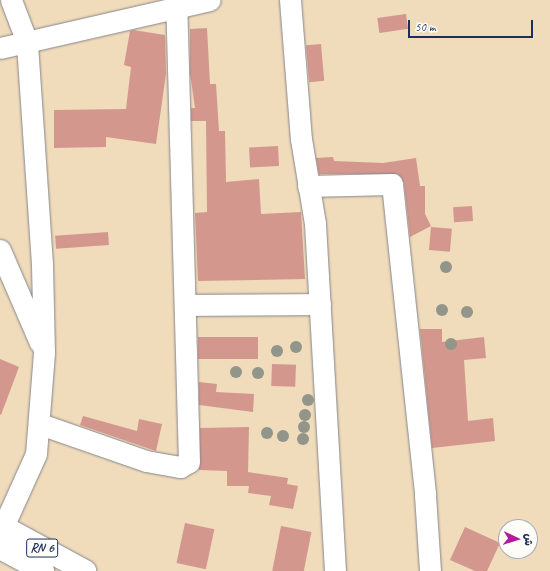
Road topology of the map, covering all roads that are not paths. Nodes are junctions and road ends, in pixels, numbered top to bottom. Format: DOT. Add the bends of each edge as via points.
graph roads {
  1 [pos="11,0"];
  2 [pos="210,0"];
  3 [pos="290,0"];
  4 [pos="176,7"];
  5 [pos="27,42"];
  6 [pos="0,48"];
  7 [pos="308,186"];
  8 [pos="0,250"];
  9 [pos="320,304"];
  10 [pos="187,305"];
  11 [pos="44,353"];
  12 [pos="40,424"];
  13 [pos="2,526"];
  14 [pos="0,548"];
  15 [pos="43,571"];
  16 [pos="85,571"];
  17 [pos="334,571"];
  18 [pos="430,571"];
  1 -- 5 [label="street"];
  2 -- 4 [label="street"];
  3 -- 7 [label="street"];
  4 -- 5 [label="street"];
  4 -- 10 [label="street"];
  5 -- 6 [label="street"];
  5 -- 11 [label="street" via="42,264"];
  7 -- 9 [label="street" via="315,224"];
  7 -- 18 [label="street" via="392,184 426,502"];
  8 -- 11 [label="street"];
  9 -- 10 [label="street"];
  9 -- 17 [label="street"];
  10 -- 12 [label="street" via="191,455 188,464 180,467 146,461"];
  11 -- 12 [label="street"];
  12 -- 13 [label="street" via="31,467"];
  13 -- 16 [label="main road, RN 6"];
  14 -- 15 [label="main road, RN 6"];
}
